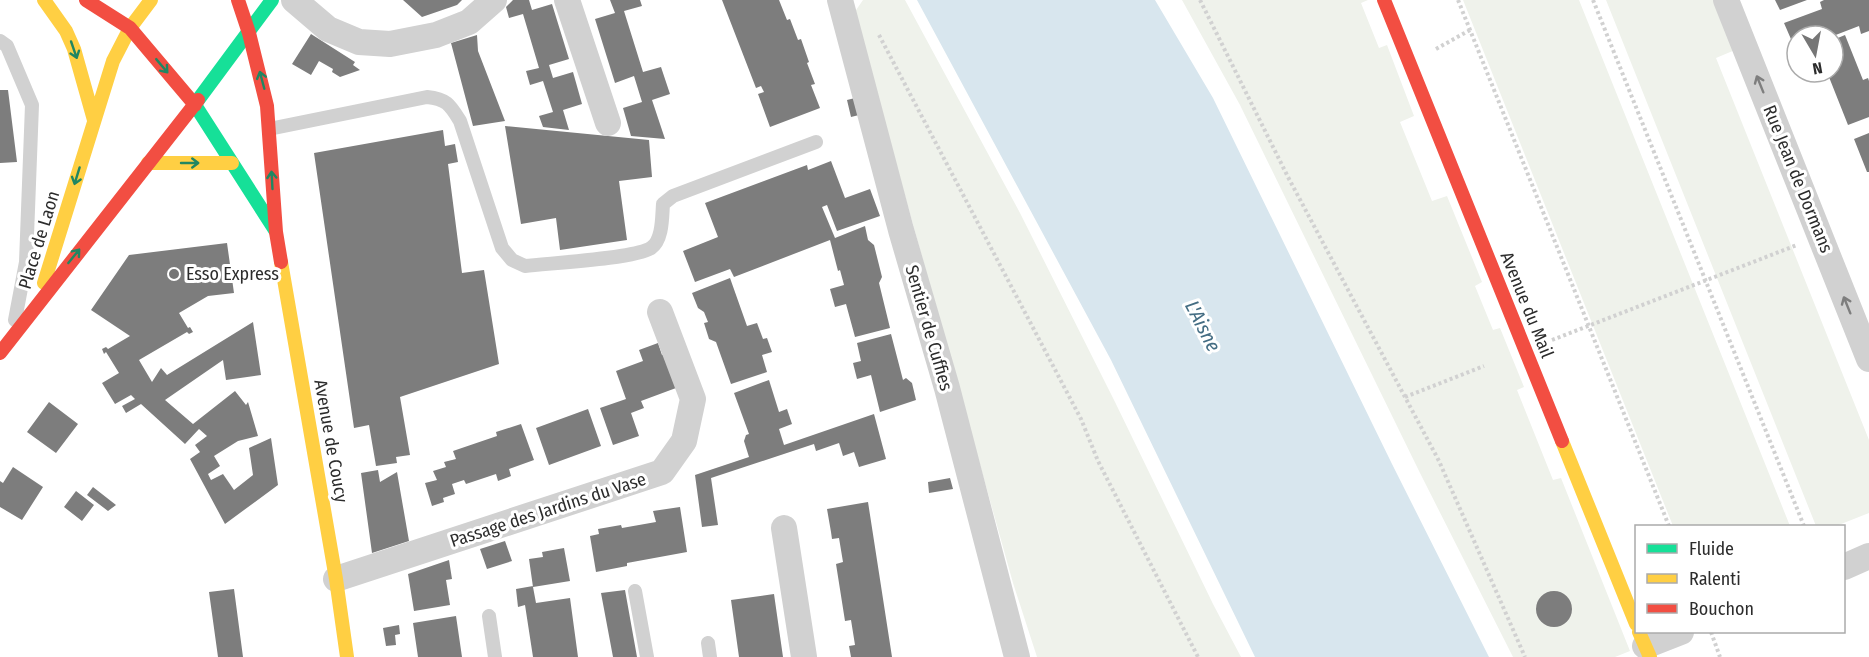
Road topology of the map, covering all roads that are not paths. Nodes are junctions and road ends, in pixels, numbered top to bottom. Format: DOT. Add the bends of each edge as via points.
graph roads {
  1 [pos="44,0"];
  2 [pos="86,0"];
  3 [pos="151,0"];
  4 [pos="238,0"];
  5 [pos="272,0"];
  6 [pos="294,0"];
  7 [pos="494,0"];
  8 [pos="567,0"];
  9 [pos="840,0"];
  10 [pos="1384,0"];
  11 [pos="1726,0"];
  12 [pos="130,28"];
  13 [pos="249,33"];
  14 [pos="0,41"];
  15 [pos="195,105"];
  16 [pos="94,120"];
  17 [pos="608,123"];
  18 [pos="269,129"];
  19 [pos="816,142"];
  20 [pos="148,164"];
  21 [pos="232,164"];
  22 [pos="276,232"];
  23 [pos="38,302"];
  24 [pos="660,312"];
  25 [pos="11,338"];
  26 [pos="0,353"];
  27 [pos="1869,359"];
  28 [pos="784,528"];
  29 [pos="1869,556"];
  30 [pos="1845,567"];
  31 [pos="336,579"];
  32 [pos="635,591"];
  33 [pos="489,616"];
  34 [pos="1635,620"];
  35 [pos="1676,633"];
  36 [pos="1643,640"];
  37 [pos="708,643"];
  38 [pos="347,657"];
  39 [pos="495,657"];
  40 [pos="646,657"];
  41 [pos="710,657"];
  42 [pos="804,657"];
  43 [pos="1017,657"];
  1 -- 16 [label="main road, one-way" via="74,49"];
  2 -- 12 [label="main road"];
  3 -- 12 [label="main road, Place de Laon"];
  4 -- 13 [label="main road"];
  5 -- 13 [label="main road, Place de Laon"];
  6 -- 7 [label="street" via="328,29 359,42 390,44 436,35 469,22"];
  8 -- 17 [label="street"];
  9 -- 43 [label="street, Sentier de Cuffies"];
  10 -- 34 [label="main road, Avenue du Mail"];
  27 -- 11 [label="street, Rue Jean de Dormans, one-way"];
  12 -- 15 [label="main road, one-way"];
  12 -- 16 [label="main road, Place de Laon" via="113,61"];
  13 -- 15 [label="main road, Place de Laon"];
  18 -- 13 [label="main road, one-way" via="264,90"];
  14 -- 25 [label="lane" via="7,46 32,105 26,262"];
  15 -- 20 [label="main road, Place de Laon"];
  15 -- 21 [label="main road"];
  16 -- 23 [label="main road, Place de Laon, one-way"];
  18 -- 19 [label="lane" via="427,97 442,99 460,121 502,248 512,260 525,266 628,255 652,248 658,238 663,204 673,196"];
  22 -- 18 [label="main road, one-way"];
  20 -- 21 [label="main road, one-way"];
  23 -- 20 [label="main road, Place de Laon, one-way"];
  21 -- 22 [label="main road"];
  22 -- 31 [label="main road, Avenue de Coucy"];
  23 -- 25 [label="main road"];
  24 -- 31 [label="street, Passage des Jardins du Vase" via="693,399 684,441 662,471"];
  25 -- 26 [label="main road"];
  28 -- 42 [label="street"];
  29 -- 30 [label="street"];
  31 -- 38 [label="main road, Avenue de Coucy"];
  32 -- 40 [label="lane"];
  33 -- 39 [label="lane"];
  35 -- 36 [label="street"];
  37 -- 41 [label="lane"];
}
